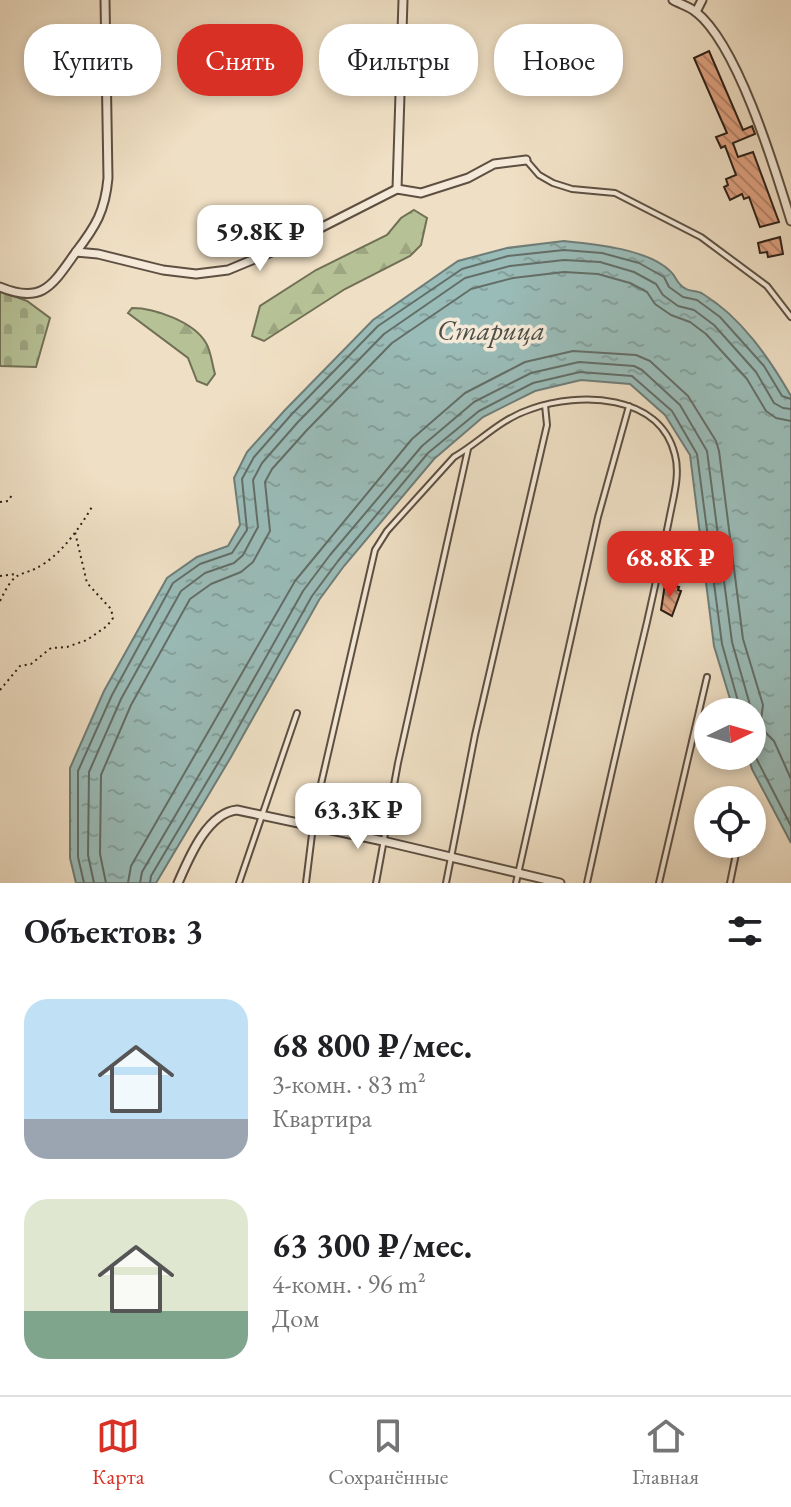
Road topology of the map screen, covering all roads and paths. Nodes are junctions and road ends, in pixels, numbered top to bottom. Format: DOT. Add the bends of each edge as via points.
graph roads {
  1 [pos="105,0"];
  2 [pos="403,0"];
  3 [pos="673,0"];
  4 [pos="702,0"];
  5 [pos="696,12"];
  6 [pos="526,160"];
  7 [pos="397,189"];
  8 [pos="791,221"];
  9 [pos="76,252"];
  10 [pos="0,287"];
  11 [pos="791,317"];
  12 [pos="545,405"];
  13 [pos="629,406"];
  14 [pos="468,449"];
  15 [pos="12,495"];
  16 [pos="0,502"];
  17 [pos="93,505"];
  18 [pos="75,532"];
  19 [pos="18,574"];
  20 [pos="0,576"];
  21 [pos="0,601"];
  22 [pos="707,677"];
  23 [pos="0,690"];
  24 [pos="297,713"];
  25 [pos="263,814"];
  26 [pos="314,825"];
  27 [pos="383,841"];
  28 [pos="450,857"];
  29 [pos="735,858"];
  30 [pos="518,873"];
  31 [pos="178,883"];
  32 [pos="239,883"];
  33 [pos="306,883"];
  34 [pos="376,883"];
  35 [pos="446,883"];
  36 [pos="516,883"];
  37 [pos="560,883"];
  38 [pos="587,883"];
  39 [pos="659,883"];
  40 [pos="730,883"];
  1 -- 9 [label="street" via="106,203"];
  2 -- 7 [label="street"];
  3 -- 5 [label="street"];
  4 -- 5 [label="street"];
  5 -- 8 [label="street" via="737,70"];
  6 -- 7 [label="street" via="494,164 421,193"];
  6 -- 11 [label="lane" via="553,183 615,193 701,237 767,286"];
  7 -- 9 [label="street" via="228,270 196,274"];
  9 -- 10 [label="street" via="44,292 28,295"];
  12 -- 13 [label="lane" via="583,399"];
  12 -- 14 [label="lane" via="509,418"];
  12 -- 28 [label="lane" via="547,425"];
  13 -- 30 [label="lane" via="598,517"];
  13 -- 38 [label="lane" via="664,430 678,468 662,561"];
  14 -- 26 [label="lane" via="454,457 375,550"];
  14 -- 27 [label="lane"];
  15 -- 16 [label="path"];
  17 -- 18 [label="path"];
  18 -- 19 [label="path" via="44,564"];
  18 -- 23 [label="path" via="87,583 113,618 87,640 51,648 20,666"];
  19 -- 20 [label="path"];
  19 -- 21 [label="path"];
  22 -- 39 [label="lane"];
  24 -- 25 [label="lane"];
  25 -- 26 [label="street"];
  25 -- 31 [label="street" via="237,810 220,815"];
  25 -- 32 [label="lane"];
  26 -- 27 [label="street"];
  26 -- 33 [label="lane"];
  27 -- 28 [label="street"];
  27 -- 34 [label="lane"];
  28 -- 30 [label="street"];
  28 -- 35 [label="lane"];
  29 -- 40 [label="lane"];
  30 -- 36 [label="lane"];
  30 -- 37 [label="street"];
}
